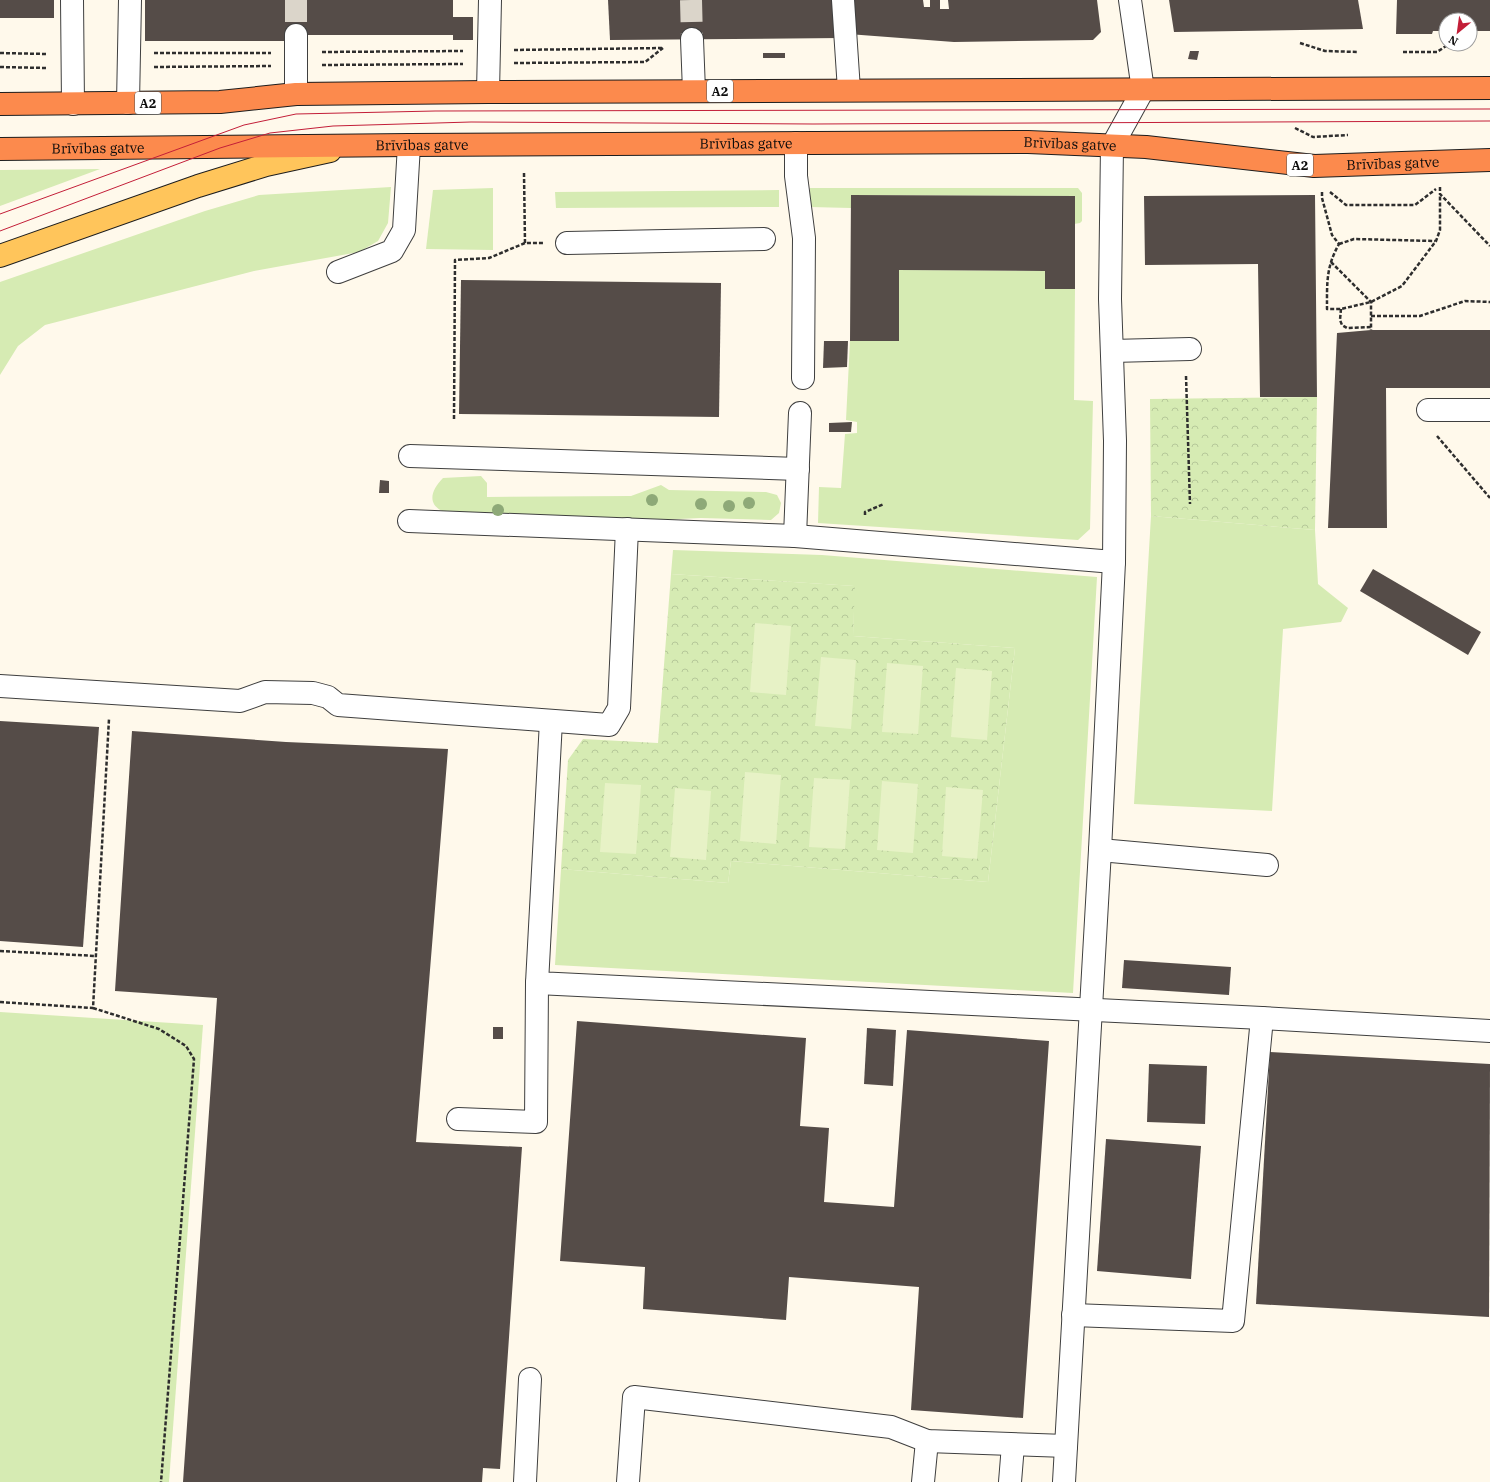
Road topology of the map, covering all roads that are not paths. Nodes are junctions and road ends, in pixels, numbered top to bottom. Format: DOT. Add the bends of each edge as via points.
graph roads {
  1 [pos="72,0"];
  2 [pos="130,0"];
  3 [pos="490,0"];
  4 [pos="843,0"];
  5 [pos="1130,0"];
  6 [pos="692,39"];
  7 [pos="296,51"];
  8 [pos="1490,88"];
  9 [pos="849,90"];
  10 [pos="1143,90"];
  11 [pos="694,91"];
  12 [pos="488,92"];
  13 [pos="296,94"];
  14 [pos="128,103"];
  15 [pos="0,104"];
  16 [pos="73,104"];
  17 [pos="796,143"];
  18 [pos="409,145"];
  19 [pos="352,146"];
  20 [pos="1112,146"];
  21 [pos="0,149"];
  22 [pos="1490,160"];
  23 [pos="764,239"];
  24 [pos="557,243"];
  25 [pos="0,256"];
  26 [pos="338,272"];
  27 [pos="1188,349"];
  28 [pos="1112,351"];
  29 [pos="803,378"];
  30 [pos="1428,410"];
  31 [pos="1490,410"];
  32 [pos="800,413"];
  33 [pos="410,456"];
  34 [pos="798,469"];
  35 [pos="409,522"];
  36 [pos="627,530"];
  37 [pos="795,536"];
  38 [pos="1114,562"];
  39 [pos="0,686"];
  40 [pos="551,721"];
  41 [pos="1100,850"];
  42 [pos="1267,865"];
  43 [pos="537,983"];
  44 [pos="1090,1010"];
  45 [pos="1262,1018"];
  46 [pos="1490,1031"];
  47 [pos="458,1119"];
  48 [pos="1073,1315"];
  49 [pos="530,1379"];
  50 [pos="927,1441"];
  51 [pos="1013,1445"];
  52 [pos="1066,1446"];
  53 [pos="525,1482"];
  54 [pos="628,1482"];
  55 [pos="923,1482"];
  56 [pos="1010,1482"];
  57 [pos="1064,1482"];
  1 -- 16 [label="street"];
  2 -- 14 [label="street"];
  3 -- 12 [label="street"];
  4 -- 9 [label="street"];
  5 -- 10 [label="street"];
  6 -- 11 [label="street"];
  7 -- 13 [label="street"];
  8 -- 10 [label="highway, A2"];
  9 -- 10 [label="highway, A2"];
  9 -- 11 [label="highway, A2"];
  10 -- 20 [label="street"];
  11 -- 12 [label="highway, A2"];
  12 -- 13 [label="highway, A2"];
  13 -- 14 [label="highway, A2" via="220,102"];
  14 -- 16 [label="highway, A2"];
  15 -- 16 [label="highway, A2"];
  17 -- 18 [label="highway, Brīvības gatve / A2"];
  17 -- 20 [label="highway, Brīvības gatve / A2" via="1028,142"];
  17 -- 29 [label="street" via="796,176 804,238"];
  18 -- 19 [label="highway, Brīvības gatve / A2"];
  18 -- 26 [label="street" via="404,230 392,251"];
  19 -- 21 [label="highway, Brīvības gatve / A2"];
  19 -- 25 [label="main road" via="266,165"];
  20 -- 22 [label="highway, Brīvības gatve / A2" via="1146,147 1314,166"];
  20 -- 28 [label="street"];
  23 -- 24 [label="street"];
  27 -- 28 [label="street"];
  28 -- 38 [label="street" via="1115,441"];
  30 -- 31 [label="street"];
  32 -- 34 [label="street"];
  33 -- 34 [label="street"];
  34 -- 37 [label="street"];
  35 -- 36 [label="street"];
  36 -- 37 [label="street"];
  36 -- 40 [label="street" via="619,708 609,725"];
  37 -- 38 [label="street"];
  38 -- 41 [label="street"];
  39 -- 40 [label="street" via="240,701 266,692 313,693 328,697 338,705"];
  40 -- 43 [label="street"];
  41 -- 42 [label="street"];
  41 -- 44 [label="street"];
  43 -- 44 [label="street"];
  43 -- 47 [label="street" via="536,1122"];
  44 -- 45 [label="street"];
  44 -- 48 [label="street"];
  45 -- 46 [label="street"];
  45 -- 48 [label="street" via="1233,1321"];
  48 -- 52 [label="street"];
  49 -- 53 [label="street"];
  50 -- 51 [label="street"];
  50 -- 54 [label="street" via="891,1427 634,1397"];
  50 -- 55 [label="street"];
  51 -- 52 [label="street"];
  51 -- 56 [label="street"];
  52 -- 57 [label="street"];
}
